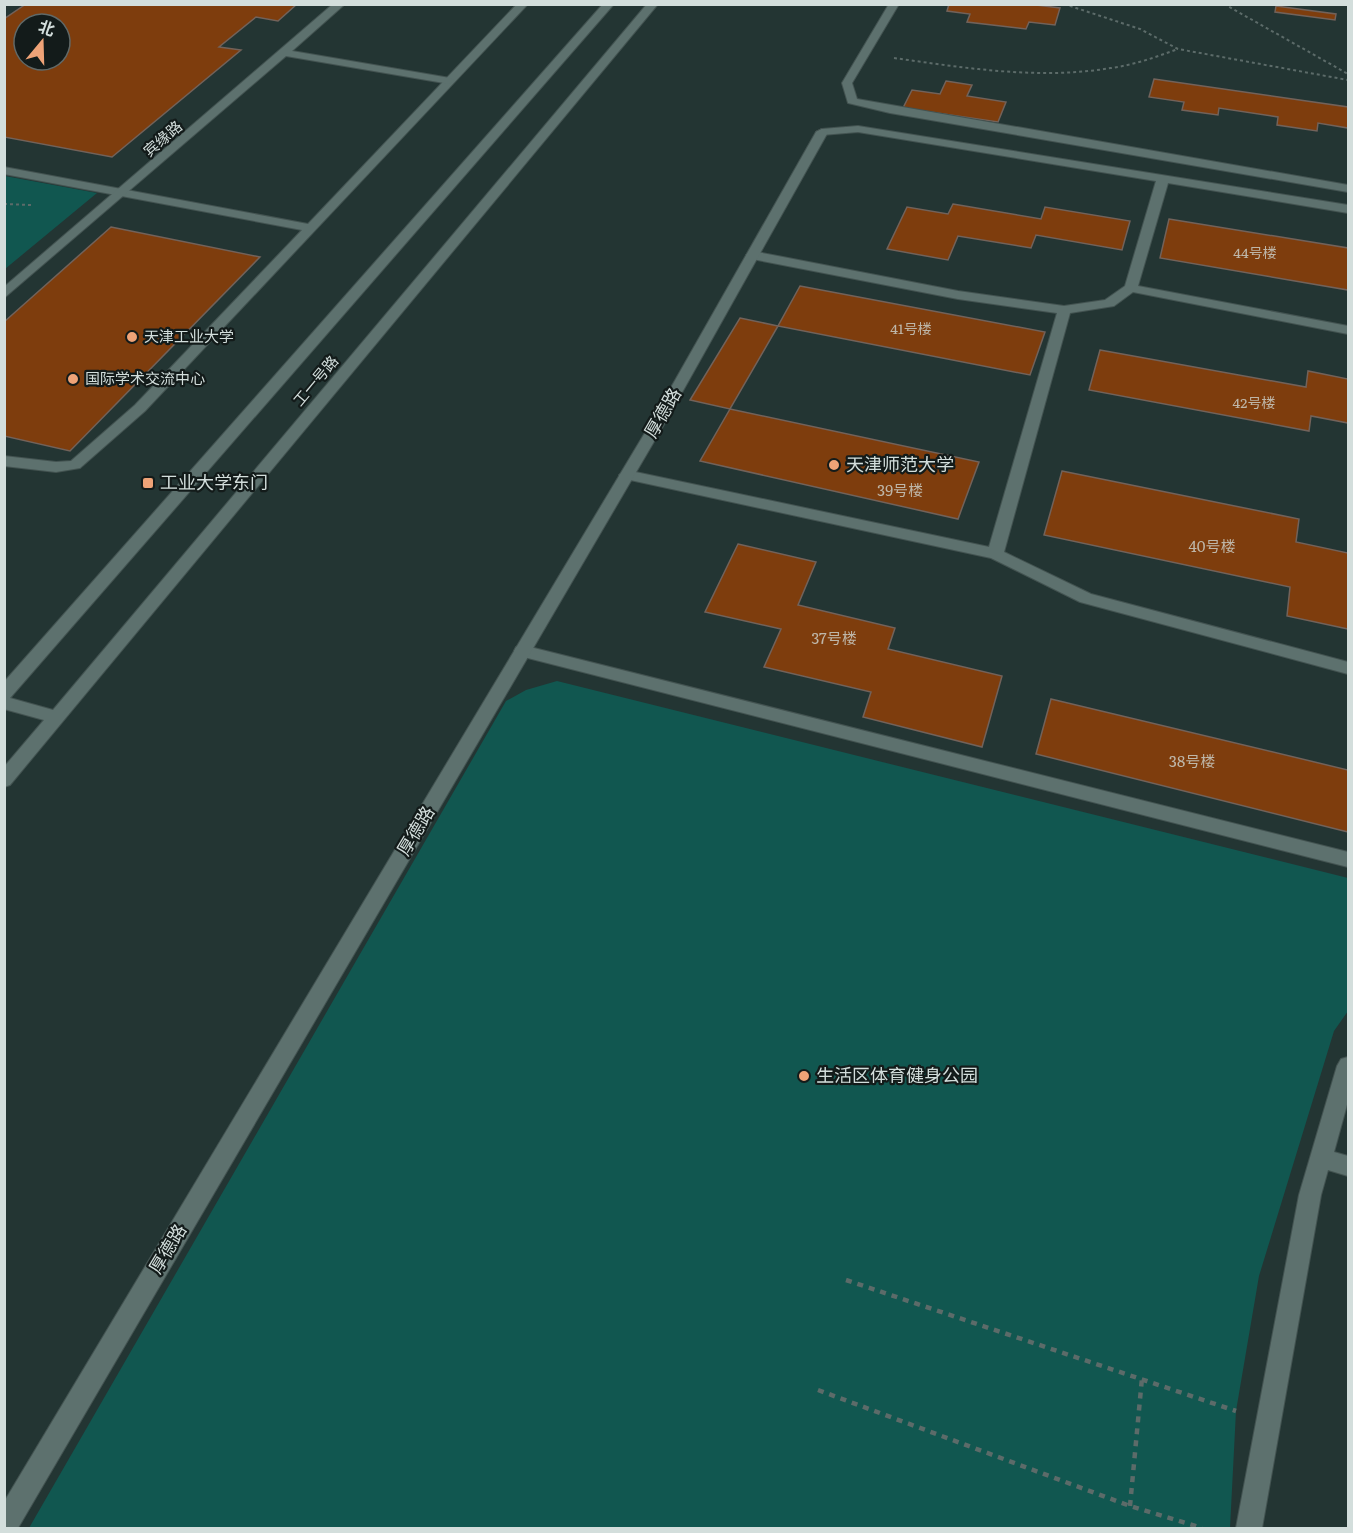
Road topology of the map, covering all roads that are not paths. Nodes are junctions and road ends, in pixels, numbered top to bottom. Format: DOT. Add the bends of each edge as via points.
graph roads {
  1 [pos="340,4"];
  2 [pos="523,4"];
  3 [pos="609,4"];
  4 [pos="653,4"];
  5 [pos="894,4"];
  6 [pos="284,53"];
  7 [pos="450,81"];
  8 [pos="4,170"];
  9 [pos="1163,179"];
  10 [pos="1348,189"];
  11 [pos="124,192"];
  12 [pos="1348,209"];
  13 [pos="309,228"];
  14 [pos="752,255"];
  15 [pos="1131,288"];
  16 [pos="4,294"];
  17 [pos="1064,310"];
  18 [pos="1348,330"];
  19 [pos="4,461"];
  20 [pos="626,475"];
  21 [pos="994,554"];
  22 [pos="522,651"];
  23 [pos="1348,668"];
  24 [pos="4,694"];
  25 [pos="4,703"];
  26 [pos="56,717"];
  27 [pos="4,780"];
  28 [pos="1348,860"];
  29 [pos="1348,1066"];
  30 [pos="1321,1158"];
  31 [pos="1348,1166"];
  32 [pos="4,1527"];
  33 [pos="1249,1528"];
  1 -- 6 [label="main road, 宾缘路"];
  2 -- 7 [label="main road"];
  3 -- 24 [label="main road, 工一号路"];
  4 -- 26 [label="main road, 工一号路"];
  5 -- 10 [label="main road" via="847,83 852,101"];
  6 -- 7 [label="main road"];
  6 -- 11 [label="main road, 宾缘路"];
  7 -- 13 [label="main road"];
  8 -- 11 [label="main road"];
  9 -- 12 [label="main road"];
  9 -- 14 [label="main road, 厚德路" via="858,129 822,132"];
  9 -- 15 [label="main road"];
  11 -- 13 [label="main road"];
  11 -- 16 [label="main road, 宾缘路"];
  13 -- 19 [label="main road" via="140,408 75,465 56,467"];
  14 -- 17 [label="main road" via="958,295"];
  14 -- 20 [label="main road, 厚德路"];
  15 -- 17 [label="main road" via="1109,303"];
  15 -- 18 [label="main road"];
  17 -- 21 [label="main road"];
  20 -- 21 [label="main road"];
  20 -- 22 [label="main road, 厚德路"];
  21 -- 23 [label="main road" via="1086,598"];
  22 -- 28 [label="main road"];
  22 -- 32 [label="main road, 厚德路"];
  25 -- 26 [label="main road"];
  26 -- 27 [label="main road, 工一号路"];
  29 -- 30 [label="main road"];
  30 -- 31 [label="main road"];
  30 -- 33 [label="main road" via="1310,1195"];
}
